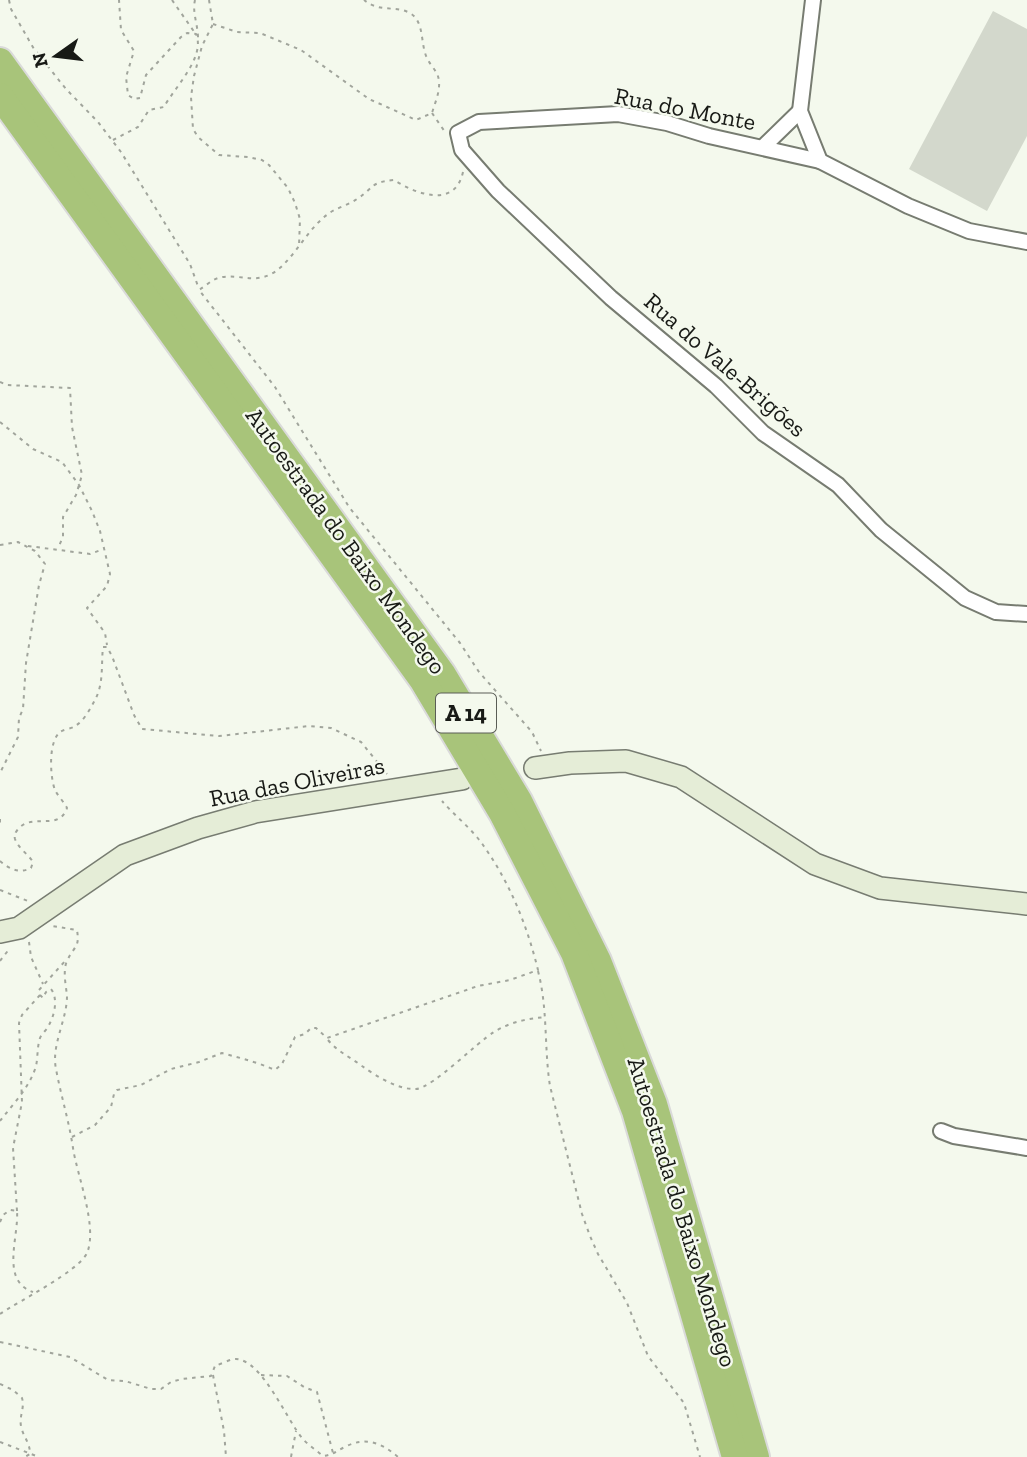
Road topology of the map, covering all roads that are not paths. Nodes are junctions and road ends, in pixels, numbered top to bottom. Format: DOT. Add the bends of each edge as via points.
graph roads {
  1 [pos="813,0"];
  2 [pos="0,61"];
  3 [pos="0,96"];
  4 [pos="800,111"];
  5 [pos="453,135"];
  6 [pos="763,147"];
  7 [pos="820,161"];
  8 [pos="1027,242"];
  9 [pos="1027,614"];
  10 [pos="540,767"];
  11 [pos="463,779"];
  12 [pos="1027,904"];
  13 [pos="0,932"];
  14 [pos="941,1131"];
  15 [pos="1027,1148"];
  16 [pos="735,1457"];
  17 [pos="756,1457"];
  1 -- 4 [label="street"];
  2 -- 17 [label="highway, Autoestrada do Baixo Mondego / A 14" via="442,673 519,800 598,961 654,1104"];
  3 -- 16 [label="highway, Autoestrada do Baixo Mondego / A 14" via="423,681 502,813 573,953 635,1111"];
  4 -- 6 [label="street"];
  4 -- 7 [label="street"];
  5 -- 6 [label="street, Rua do Monte" via="478,122 618,114"];
  5 -- 9 [label="street, Rua do Vale-Brigões" via="498,191 763,433 838,485 881,530 965,598 996,612"];
  6 -- 7 [label="street, Rua do Monte"];
  7 -- 8 [label="street, Rua do Monte" via="969,231"];
  10 -- 12 [label="street" via="626,761 681,777 816,864 880,888"];
  11 -- 13 [label="street, Rua das Oliveiras" via="255,812 198,828 125,855 19,928"];
  14 -- 15 [label="street"];
}
